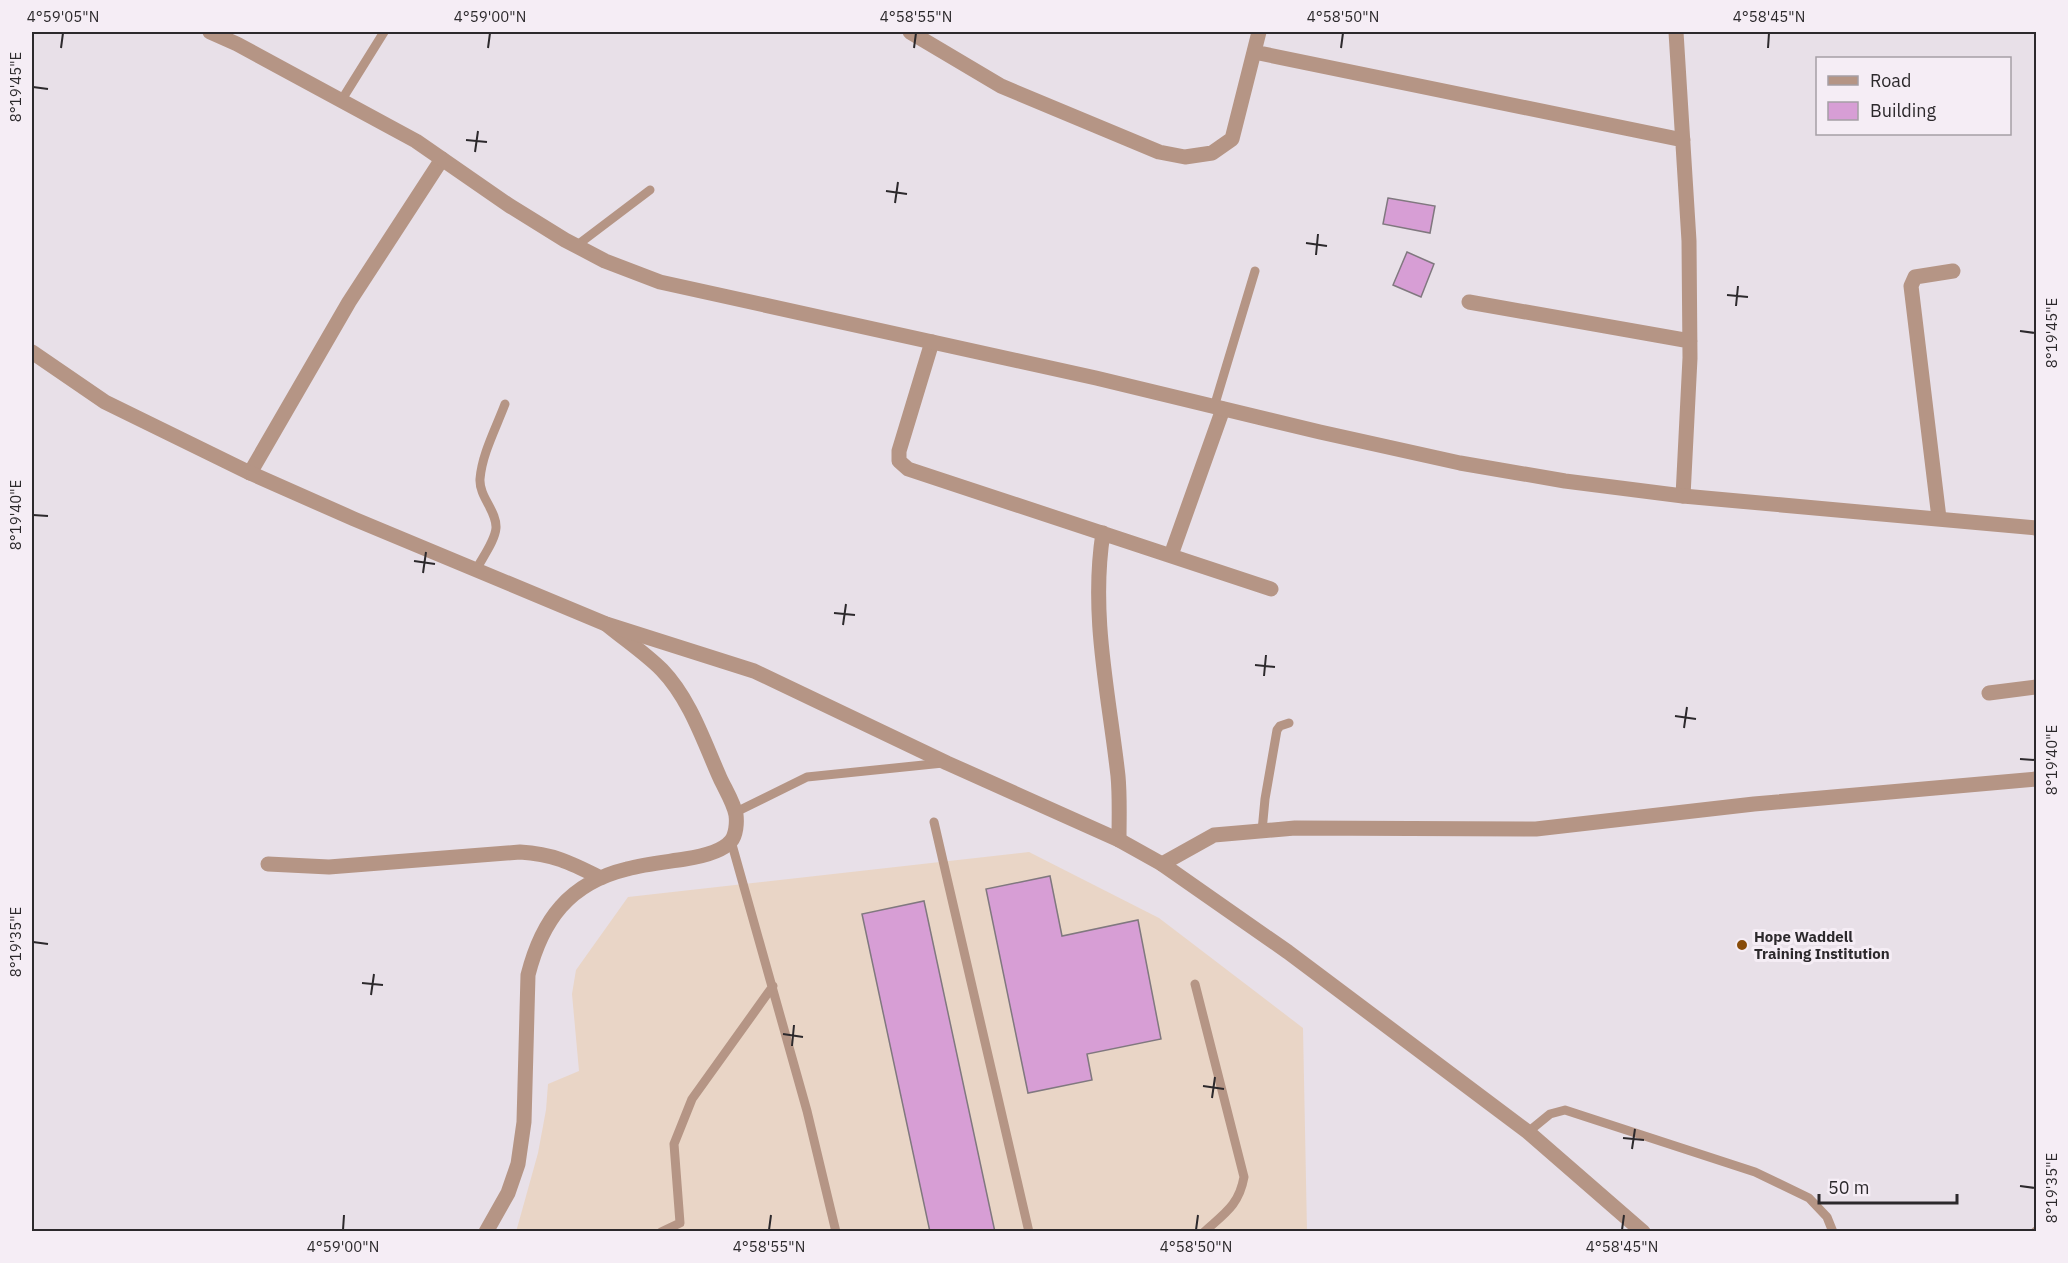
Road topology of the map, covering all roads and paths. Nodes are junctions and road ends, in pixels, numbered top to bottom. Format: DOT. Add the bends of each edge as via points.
graph roads {
  1 [pos="210,32"];
  2 [pos="384,32"];
  3 [pos="910,32"];
  4 [pos="1259,32"];
  5 [pos="1676,32"];
  6 [pos="1254,52"];
  7 [pos="341,101"];
  8 [pos="1683,140"];
  9 [pos="442,159"];
  10 [pos="650,190"];
  11 [pos="576,246"];
  12 [pos="1255,271"];
  13 [pos="1953,272"];
  14 [pos="1469,302"];
  15 [pos="1690,341"];
  16 [pos="932,342"];
  17 [pos="32,352"];
  18 [pos="505,404"];
  19 [pos="1219,408"];
  20 [pos="250,473"];
  21 [pos="1683,496"];
  22 [pos="1939,518"];
  23 [pos="2037,528"];
  24 [pos="1103,533"];
  25 [pos="1171,555"];
  26 [pos="476,570"];
  27 [pos="1271,589"];
  28 [pos="606,624"];
  29 [pos="2037,687"];
  30 [pos="1989,693"];
  31 [pos="1289,723"];
  32 [pos="947,763"];
  33 [pos="2037,779"];
  34 [pos="736,812"];
  35 [pos="934,822"];
  36 [pos="1262,831"];
  37 [pos="1119,840"];
  38 [pos="731,841"];
  39 [pos="268,864"];
  40 [pos="1162,864"];
  41 [pos="601,878"];
  42 [pos="1195,984"];
  43 [pos="772,986"];
  44 [pos="1528,1132"];
  45 [pos="486,1232"];
  46 [pos="661,1232"];
  47 [pos="836,1232"];
  48 [pos="1029,1232"];
  49 [pos="1204,1232"];
  50 [pos="1643,1232"];
  51 [pos="1833,1232"];
  1 -- 7 [label="street"];
  2 -- 7 [label="lane"];
  3 -- 6 [label="street" via="1001,86 1159,152 1185,157 1212,153 1232,139"];
  4 -- 6 [label="street"];
  5 -- 8 [label="street"];
  6 -- 8 [label="street"];
  7 -- 9 [label="street"];
  8 -- 15 [label="street"];
  9 -- 11 [label="street"];
  9 -- 20 [label="street" via="349,302"];
  10 -- 11 [label="lane"];
  11 -- 16 [label="street" via="660,282"];
  12 -- 19 [label="lane"];
  13 -- 22 [label="street" via="1915,277 1911,286"];
  14 -- 15 [label="street"];
  15 -- 21 [label="street"];
  16 -- 19 [label="street"];
  16 -- 24 [label="street" via="899,461 908,469"];
  17 -- 20 [label="street" via="105,402"];
  18 -- 26 [label="lane" via="482,464 480,483 496,531"];
  19 -- 21 [label="street" via="1460,463"];
  19 -- 25 [label="street"];
  20 -- 26 [label="street"];
  21 -- 22 [label="street"];
  22 -- 23 [label="street"];
  24 -- 25 [label="street"];
  24 -- 37 [label="street" via="1098,564 1098,621 1118,779"];
  25 -- 27 [label="street"];
  26 -- 28 [label="street"];
  28 -- 32 [label="street" via="753,671"];
  28 -- 34 [label="street" via="663,671 687,705"];
  29 -- 30 [label="street"];
  31 -- 36 [label="lane" via="1277,730"];
  32 -- 34 [label="lane" via="807,777"];
  32 -- 37 [label="street"];
  33 -- 36 [label="street" via="1754,804 1536,829"];
  34 -- 38 [label="street"];
  35 -- 48 [label="lane"];
  36 -- 40 [label="street" via="1214,835"];
  37 -- 40 [label="street"];
  38 -- 41 [label="street" via="723,848 695,857 626,869"];
  38 -- 43 [label="lane"];
  39 -- 41 [label="street" via="329,867 529,853 561,858"];
  40 -- 44 [label="street" via="1288,952"];
  41 -- 45 [label="street" via="558,909 534,952 528,975 524,1122 518,1164 508,1193"];
  42 -- 49 [label="lane" via="1244,1177 1241,1194 1233,1206"];
  43 -- 46 [label="lane" via="692,1099 675,1144 680,1223"];
  43 -- 47 [label="lane"];
  44 -- 50 [label="street"];
  44 -- 51 [label="lane" via="1550,1114 1565,1110 1755,1172 1809,1198 1827,1218"];
}
